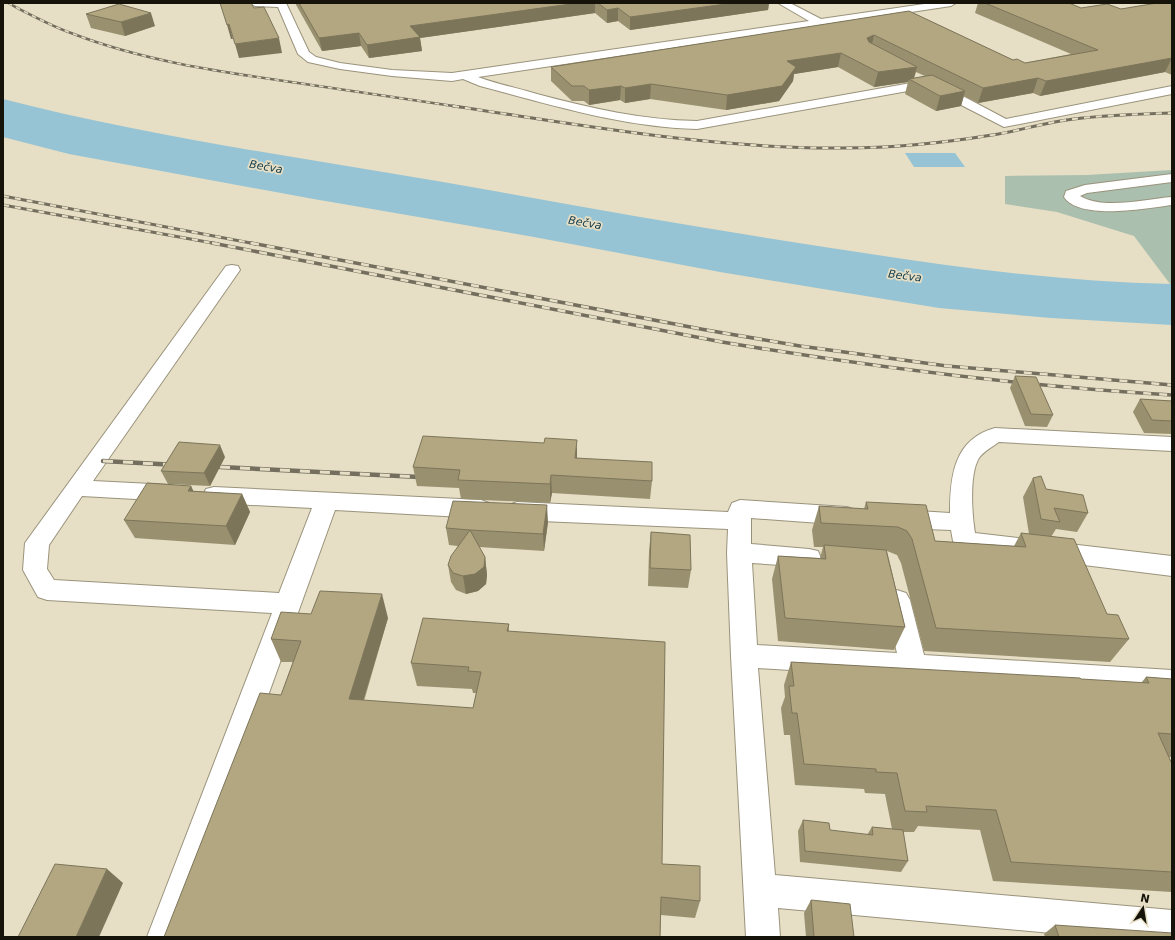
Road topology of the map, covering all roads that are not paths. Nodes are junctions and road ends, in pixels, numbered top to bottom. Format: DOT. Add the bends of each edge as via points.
graph roads {
  1 [pos="255,3"];
  2 [pos="281,3"];
  3 [pos="783,3"];
  4 [pos="951,3"];
  5 [pos="820,23"];
  6 [pos="909,74"];
  7 [pos="465,76"];
  8 [pos="928,84"];
  9 [pos="1172,90"];
  10 [pos="1169,180"];
  11 [pos="1172,201"];
  12 [pos="232,270"];
  13 [pos="1172,444"];
  14 [pos="76,488"];
  15 [pos="326,502"];
  16 [pos="740,521"];
  17 [pos="961,522"];
  18 [pos="740,553"];
  19 [pos="833,560"];
  20 [pos="1172,566"];
  21 [pos="891,578"];
  22 [pos="288,604"];
  23 [pos="744,656"];
  24 [pos="913,666"];
  25 [pos="1172,682"];
  26 [pos="760,890"];
  27 [pos="1172,927"];
  28 [pos="164,937"];
  29 [pos="763,937"];
  1 -- 2 [label="lane"];
  2 -- 7 [label="lane" via="304,54 312,60 392,74"];
  3 -- 5 [label="lane"];
  4 -- 5 [label="lane"];
  5 -- 7 [label="lane"];
  6 -- 8 [label="lane"];
  7 -- 8 [label="lane" via="596,112 647,122 680,125 697,125"];
  8 -- 9 [label="lane" via="1004,123"];
  10 -- 11 [label="lane" via="1085,189 1071,194 1071,197 1080,203 1096,207"];
  12 -- 14 [label="lane"];
  13 -- 17 [label="lane" via="995,435 982,442 972,452 962,471"];
  14 -- 15 [label="lane"];
  14 -- 22 [label="lane" via="37,543 35,570 47,590"];
  15 -- 16 [label="lane"];
  15 -- 22 [label="lane"];
  16 -- 17 [label="lane" via="740,509"];
  16 -- 18 [label="lane"];
  17 -- 20 [label="lane" via="965,541"];
  18 -- 19 [label="lane"];
  18 -- 23 [label="lane"];
  21 -- 24 [label="lane"];
  22 -- 28 [label="lane"];
  23 -- 24 [label="lane"];
  23 -- 26 [label="lane"];
  24 -- 25 [label="lane"];
  26 -- 27 [label="lane"];
  26 -- 29 [label="lane"];
}
